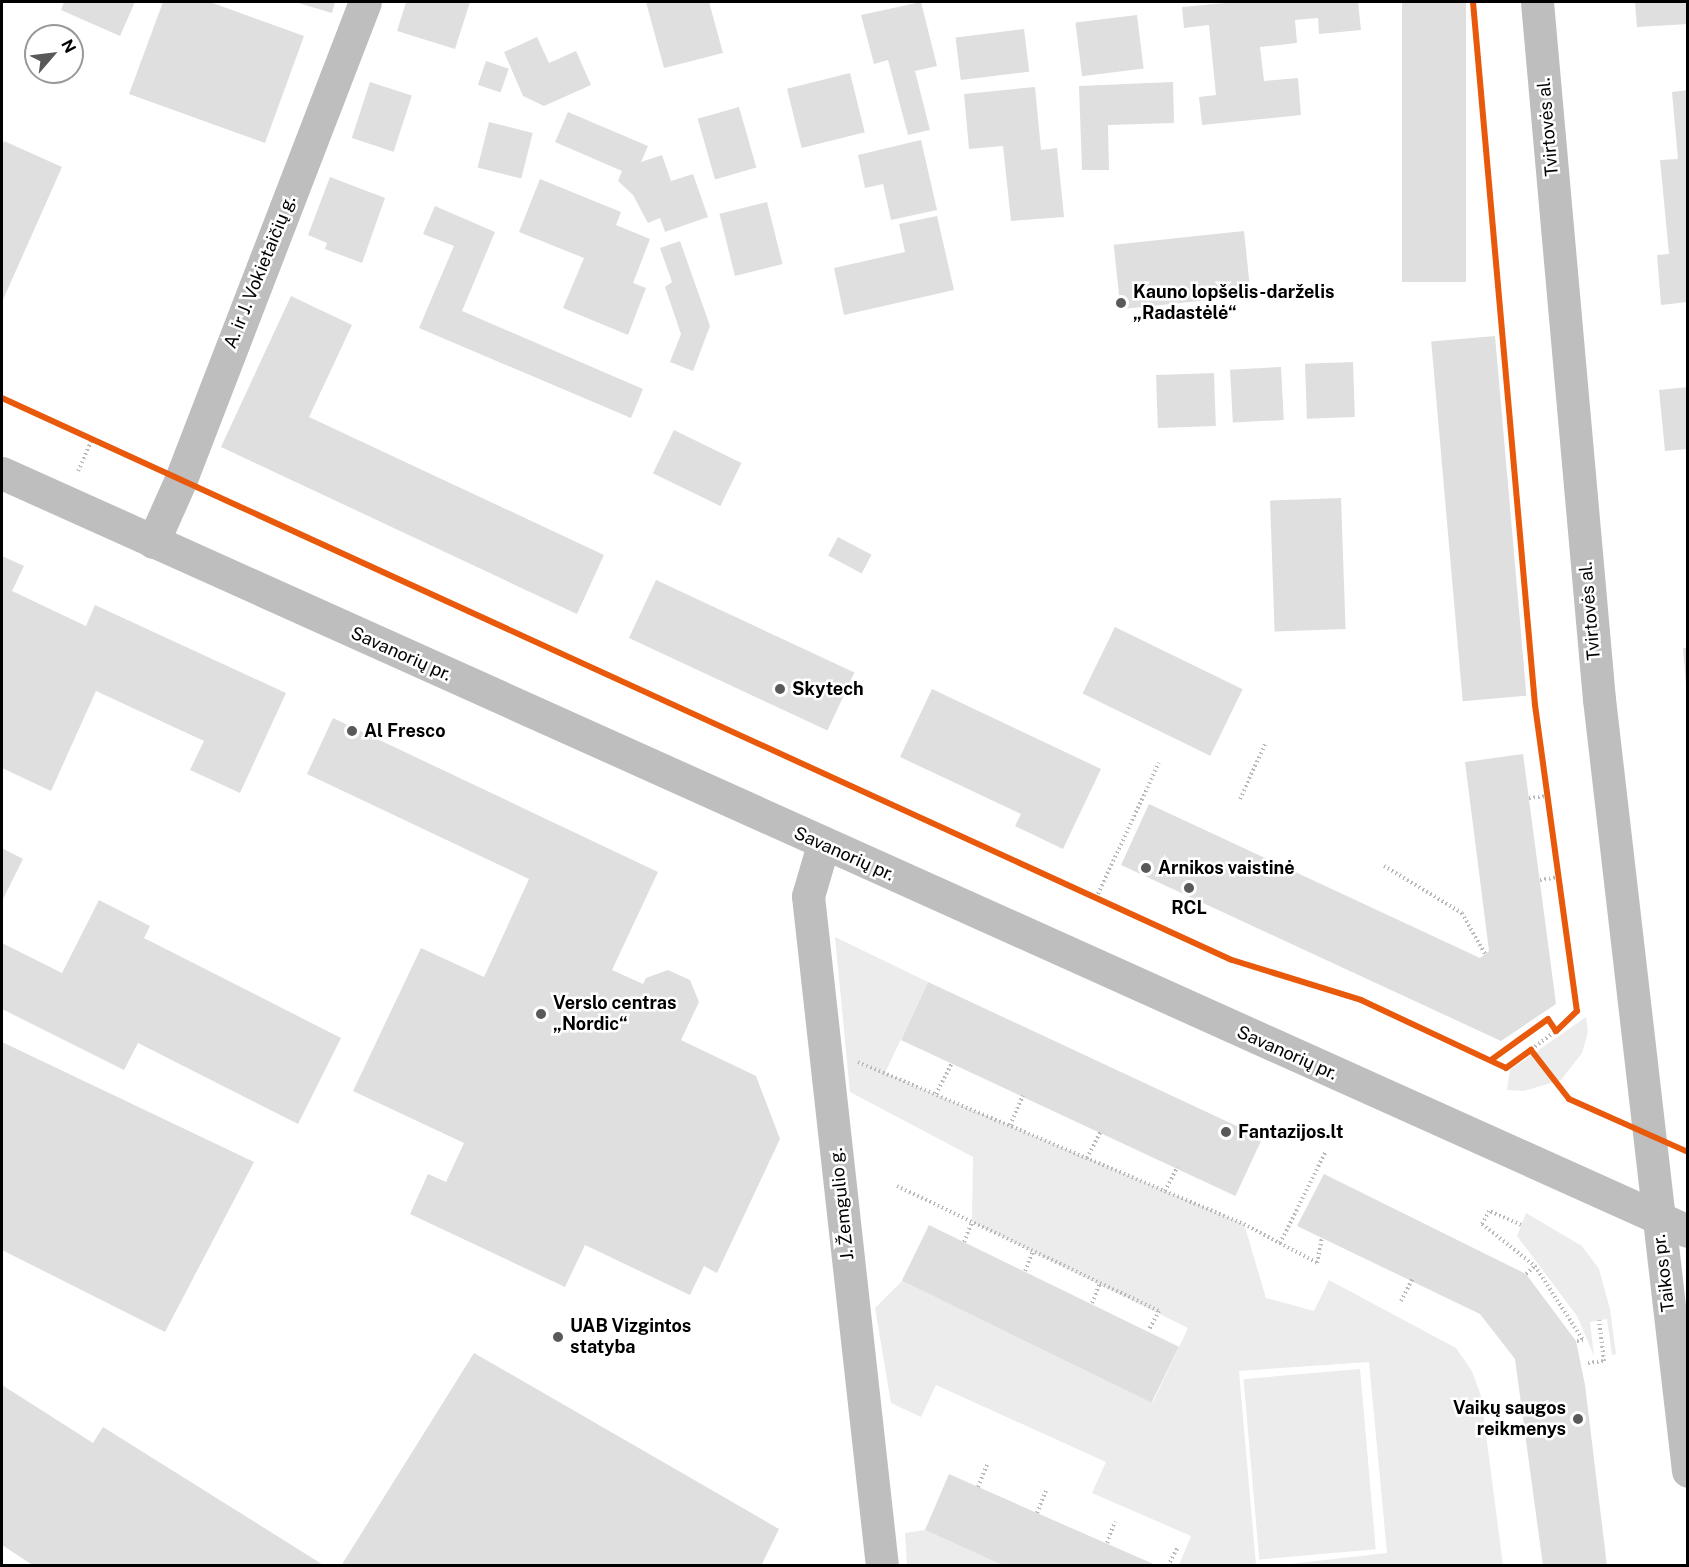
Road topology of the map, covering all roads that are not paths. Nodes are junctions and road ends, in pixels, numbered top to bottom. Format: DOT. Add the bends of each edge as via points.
graph roads {
  1 [pos="365,2"];
  2 [pos="1537,2"];
  3 [pos="2,473"];
  4 [pos="153,542"];
  5 [pos="823,844"];
  6 [pos="1673,1225"];
  7 [pos="1688,1471"];
  8 [pos="882,1566"];
  1 -- 4 [label="main road, A. ir J. Vokietaičių g." via="181,479"];
  2 -- 6 [label="main road, Tvirtovės al." via="1598,687"];
  3 -- 4 [label="main road, Savanorių pr."];
  4 -- 5 [label="main road, Savanorių pr."];
  5 -- 6 [label="main road, Savanorių pr."];
  5 -- 8 [label="main road, J. Žemgulio g." via="808,897"];
  6 -- 7 [label="main road, Taikos pr."];
}
